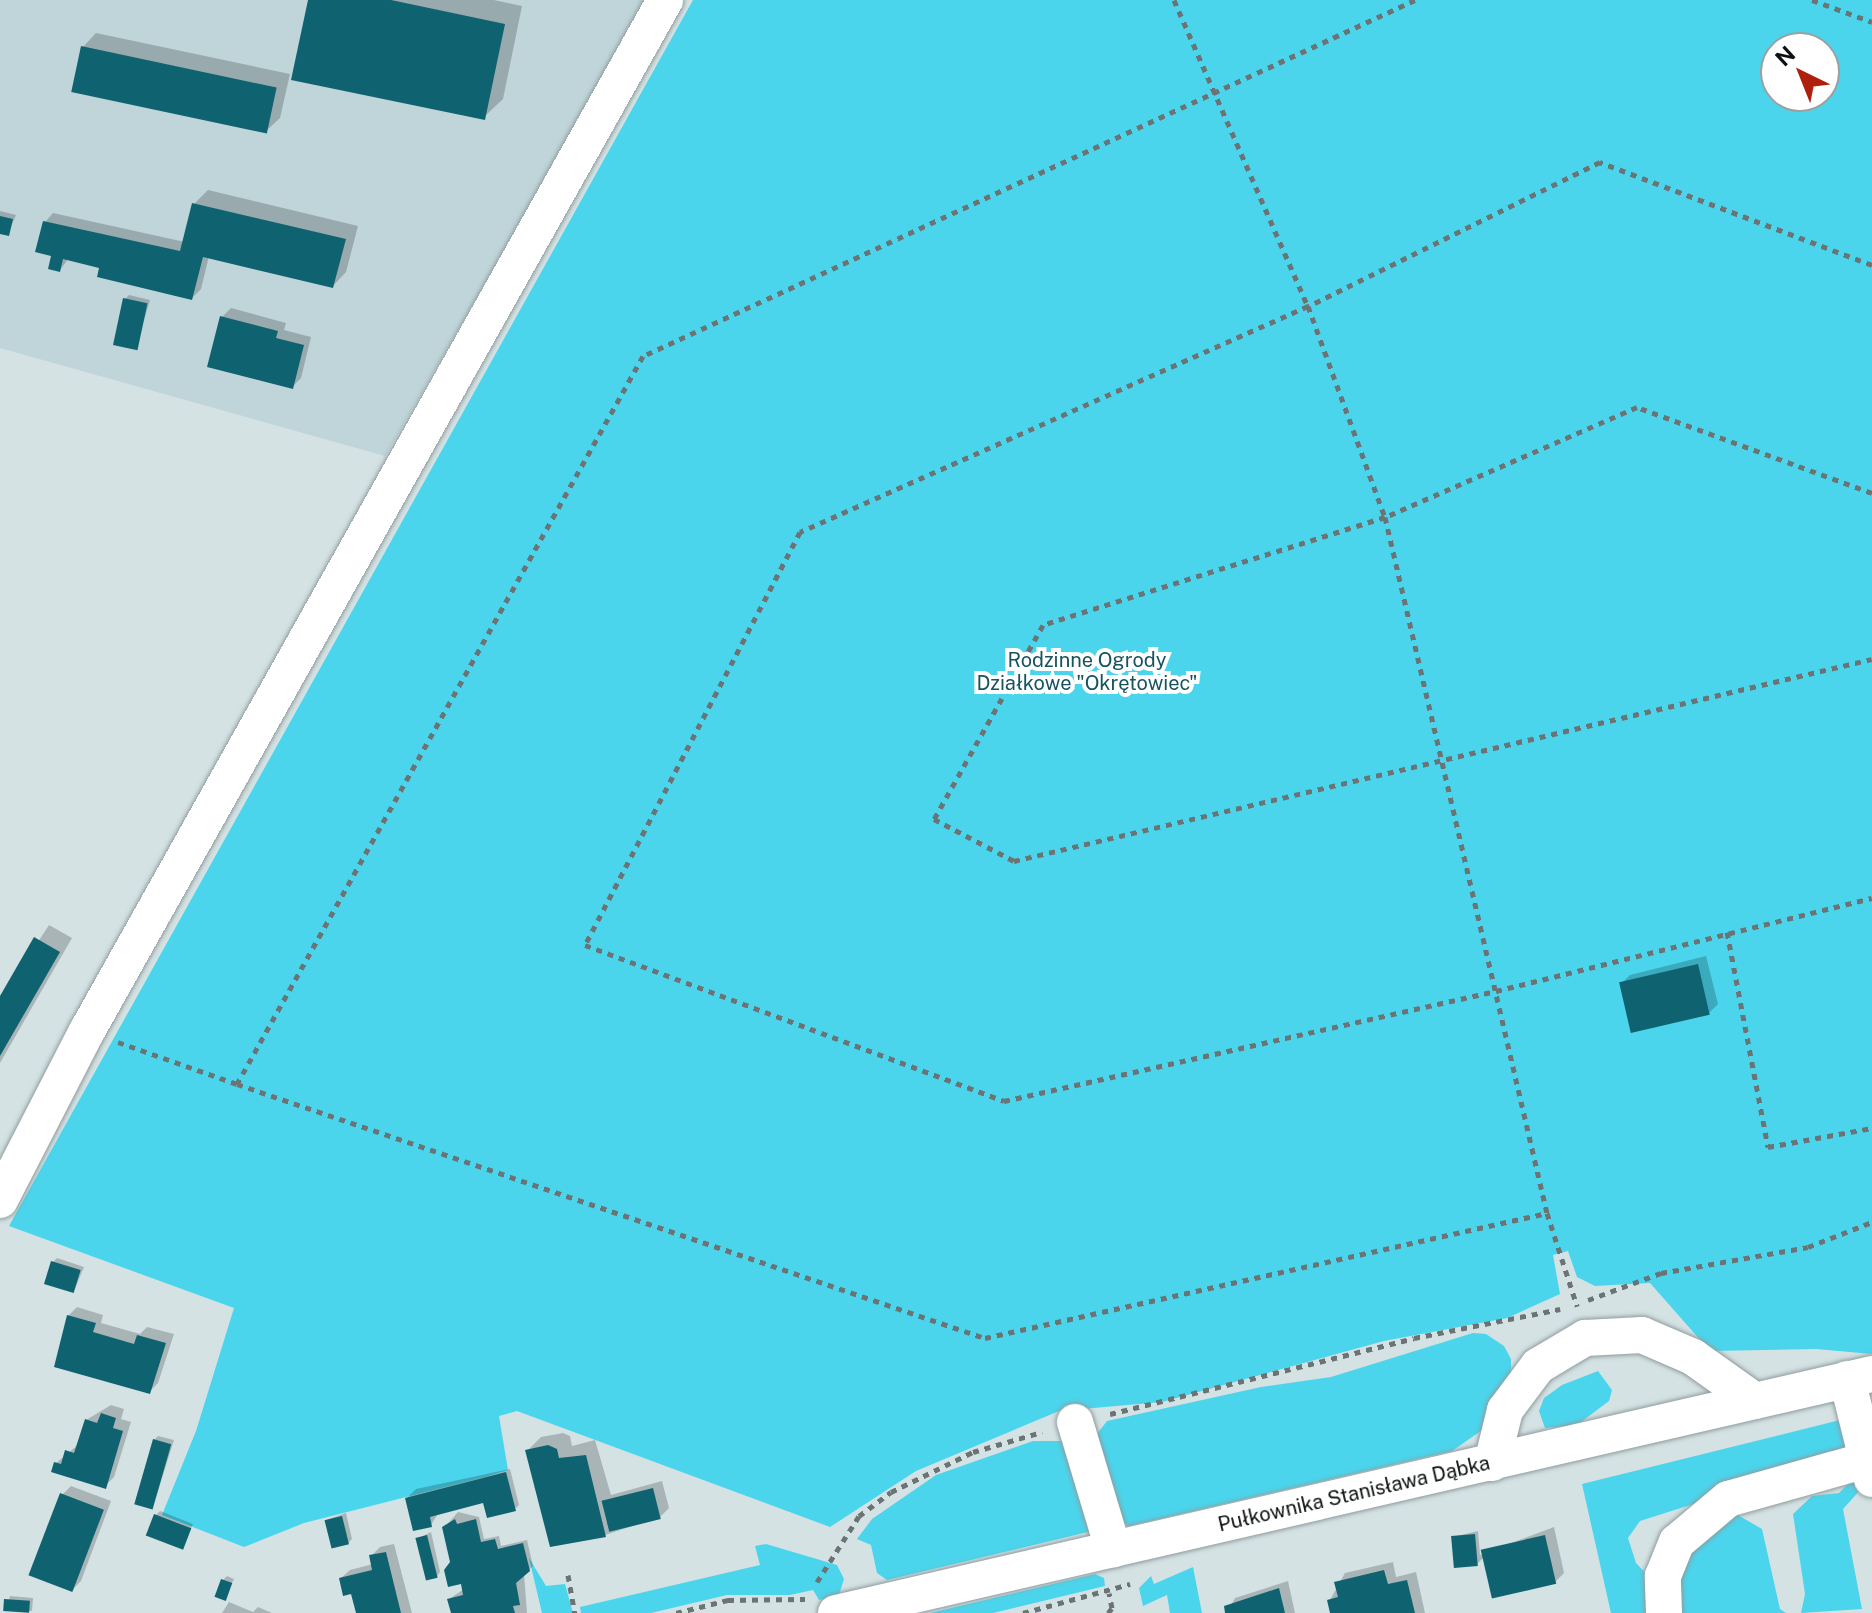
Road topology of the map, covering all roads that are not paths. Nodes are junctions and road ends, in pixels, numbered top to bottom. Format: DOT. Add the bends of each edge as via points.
graph roads {
  1 [pos="665,0"];
  2 [pos="0,1200"];
  3 [pos="1859,1376"];
  4 [pos="1755,1401"];
  5 [pos="1075,1422"];
  6 [pos="1492,1463"];
  7 [pos="1870,1469"];
  8 [pos="1113,1549"];
  9 [pos="836,1613"];
  10 [pos="1664,1613"];
  1 -- 2 [label="street" via="87,1031"];
  3 -- 4 [label="street, Pułkownika Stanisława Dąbka"];
  3 -- 7 [label="street"];
  4 -- 6 [label="street, Pułkownika Stanisława Dąbka"];
  4 -- 6 [label="street" via="1693,1357 1642,1335 1581,1321 1505,1410"];
  5 -- 8 [label="street"];
  6 -- 8 [label="street, Pułkownika Stanisława Dąbka"];
  7 -- 10 [label="street" via="1728,1499 1677,1542 1663,1576"];
  8 -- 9 [label="street, Pułkownika Stanisława Dąbka"];
}
